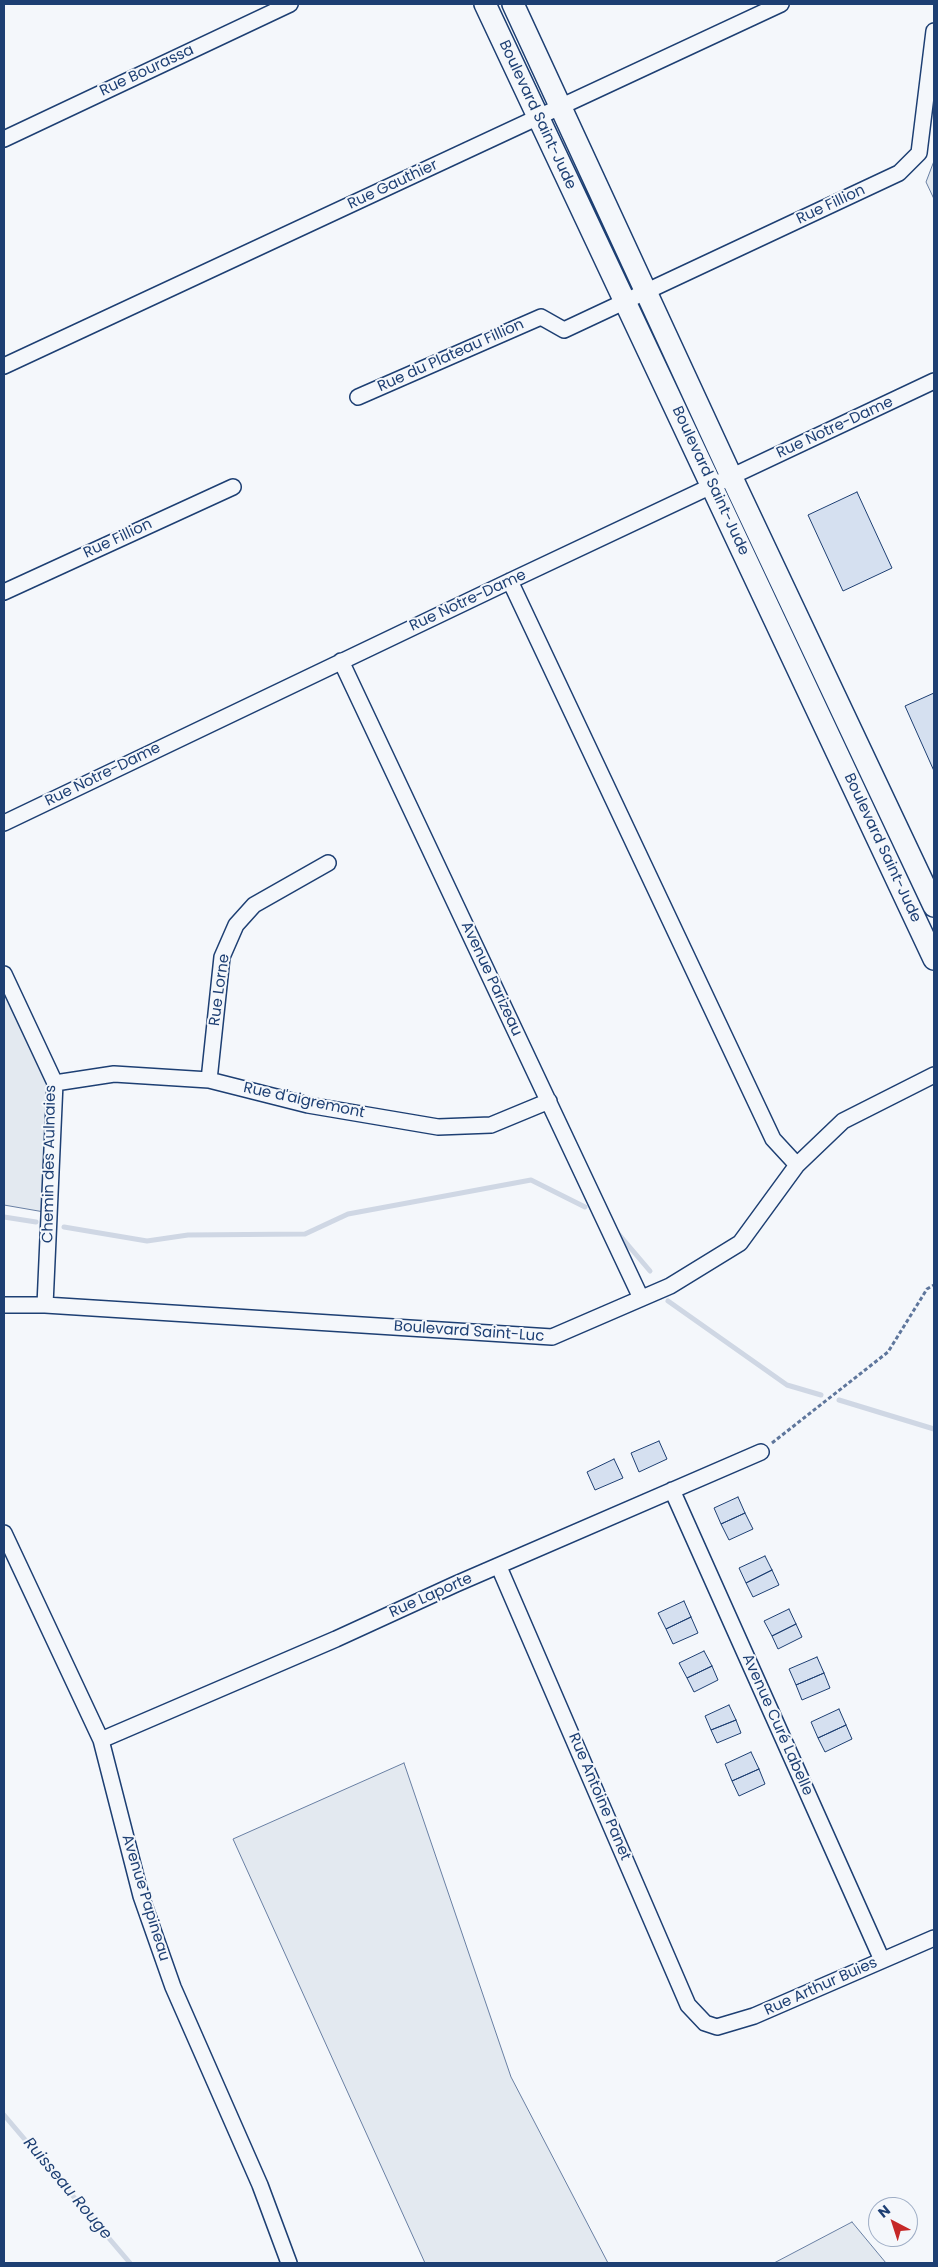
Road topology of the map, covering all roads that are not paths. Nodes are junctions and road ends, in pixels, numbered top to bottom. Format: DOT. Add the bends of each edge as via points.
graph roads {
  1 [pos="290,4"];
  2 [pos="485,4"];
  3 [pos="513,4"];
  4 [pos="781,4"];
  5 [pos="934,30"];
  6 [pos="561,107"];
  7 [pos="538,117"];
  8 [pos="4,139"];
  9 [pos="646,292"];
  10 [pos="626,302"];
  11 [pos="4,366"];
  12 [pos="933,384"];
  13 [pos="358,397"];
  14 [pos="732,478"];
  15 [pos="233,487"];
  16 [pos="713,487"];
  17 [pos="510,581"];
  18 [pos="4,592"];
  19 [pos="341,661"];
  20 [pos="4,823"];
  21 [pos="328,863"];
  22 [pos="934,906"];
  23 [pos="934,959"];
  24 [pos="4,974"];
  25 [pos="934,1075"];
  26 [pos="209,1080"];
  27 [pos="55,1083"];
  28 [pos="549,1101"];
  29 [pos="797,1165"];
  30 [pos="641,1298"];
  31 [pos="4,1305"];
  32 [pos="45,1305"];
  33 [pos="761,1452"];
  34 [pos="672,1490"];
  35 [pos="4,1533"];
  36 [pos="499,1567"];
  37 [pos="101,1740"];
  38 [pos="934,1938"];
  39 [pos="882,1960"];
  40 [pos="705,2023"];
  41 [pos="289,2263"];
  1 -- 8 [label="street, Rue Bourassa"];
  2 -- 7 [label="street, Boulevard Saint-Jude"];
  3 -- 6 [label="street, Boulevard Saint-Jude"];
  4 -- 6 [label="street, Rue Gauthier"];
  5 -- 9 [label="street, Rue Fillion" via="919,153 899,173"];
  6 -- 7 [label="street, Rue Gauthier"];
  6 -- 9 [label="street, Boulevard Saint-Jude"];
  7 -- 10 [label="street, Boulevard Saint-Jude"];
  7 -- 11 [label="street, Rue Gauthier"];
  9 -- 10 [label="street, Rue Fillion"];
  9 -- 14 [label="street, Boulevard Saint-Jude"];
  10 -- 13 [label="street, Rue du Plateau Fillion" via="564,330 540,317"];
  10 -- 16 [label="street, Boulevard Saint-Jude"];
  12 -- 14 [label="street, Rue Notre-Dame"];
  14 -- 16 [label="street, Rue Notre-Dame"];
  14 -- 22 [label="street, Boulevard Saint-Jude"];
  15 -- 18 [label="street, Rue Fillion"];
  16 -- 17 [label="street, Rue Notre-Dame"];
  16 -- 23 [label="street, Boulevard Saint-Jude"];
  17 -- 19 [label="street, Rue Notre-Dame"];
  17 -- 29 [label="street" via="773,1138"];
  19 -- 20 [label="street, Rue Notre-Dame"];
  19 -- 28 [label="street, Avenue Parizeau"];
  21 -- 26 [label="street, Rue Lorne" via="254,905 236,925 222,957"];
  24 -- 27 [label="street, Chemin des Aulnaies"];
  25 -- 29 [label="street, Boulevard Saint-Luc" via="843,1121"];
  26 -- 27 [label="street, Rue d'aigremont" via="114,1074"];
  26 -- 28 [label="street, Rue d'aigremont" via="308,1105 438,1126 492,1125"];
  27 -- 32 [label="street, Chemin des Aulnaies"];
  28 -- 30 [label="street, Avenue Parizeau"];
  29 -- 30 [label="street, Boulevard Saint-Luc" via="740,1244 670,1286"];
  30 -- 32 [label="street, Boulevard Saint-Luc" via="552,1337"];
  31 -- 32 [label="street, Boulevard Saint-Luc"];
  33 -- 34 [label="street, Rue Laporte"];
  34 -- 36 [label="street, Rue Laporte"];
  34 -- 39 [label="street, Avenue Curé Labelle"];
  35 -- 37 [label="street, Avenue Papineau"];
  36 -- 37 [label="street, Rue Laporte"];
  36 -- 40 [label="street, Rue Antoine Panet" via="688,2005"];
  37 -- 41 [label="street, Avenue Papineau" via="141,1896 170,1978 260,2185"];
  38 -- 39 [label="street, Rue Arthur Buies"];
  39 -- 40 [label="street, Rue Arthur Buies" via="754,2016 717,2027"];
}
